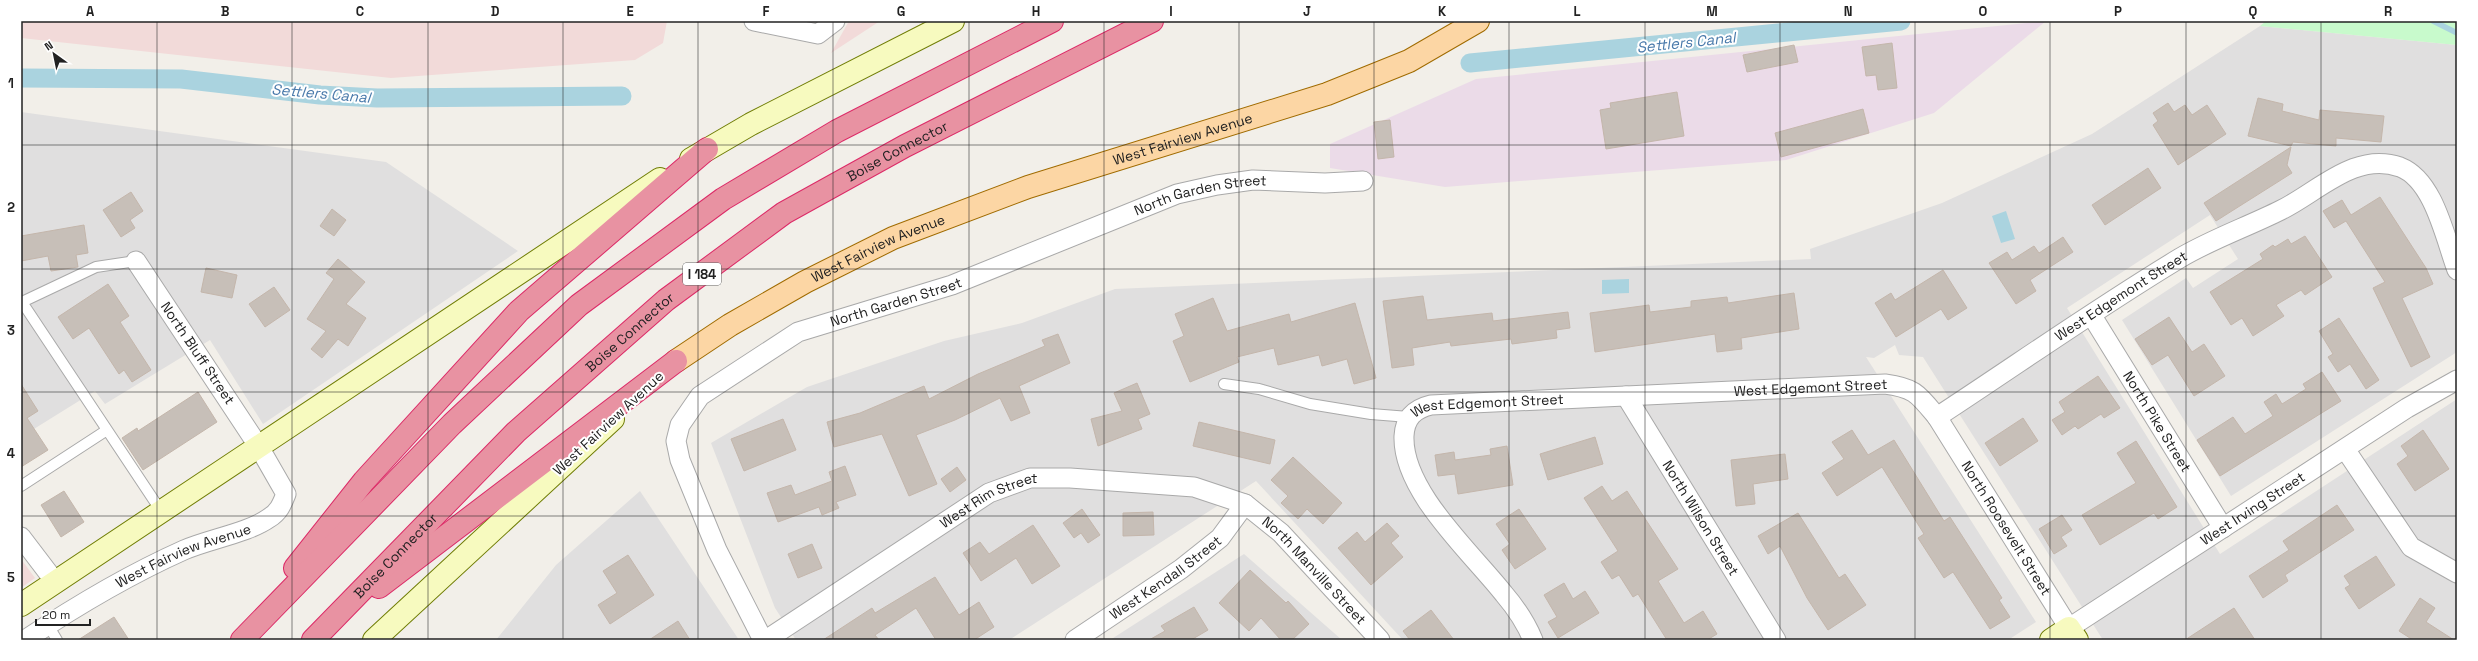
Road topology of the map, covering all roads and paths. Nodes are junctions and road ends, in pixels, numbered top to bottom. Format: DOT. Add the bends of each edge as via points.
graph roads {
  1 [pos="754,21"];
  2 [pos="836,21"];
  3 [pos="953,21"];
  4 [pos="1052,21"];
  5 [pos="1152,21"];
  6 [pos="1478,21"];
  7 [pos="707,149"];
  8 [pos="1363,181"];
  9 [pos="136,261"];
  10 [pos="2457,270"];
  11 [pos="2092,316"];
  12 [pos="676,361"];
  13 [pos="2457,380"];
  14 [pos="1224,384"];
  15 [pos="1626,396"];
  16 [pos="1409,417"];
  17 [pos="1937,417"];
  18 [pos="107,430"];
  19 [pos="259,446"];
  20 [pos="2345,449"];
  21 [pos="21,486"];
  22 [pos="1245,504"];
  23 [pos="161,511"];
  24 [pos="2223,528"];
  25 [pos="21,537"];
  26 [pos="2457,573"];
  27 [pos="56,582"];
  28 [pos="21,605"];
  29 [pos="21,613"];
  30 [pos="52,633"];
  31 [pos="319,634"];
  32 [pos="2073,634"];
  33 [pos="1080,639"];
  34 [pos="25,640"];
  35 [pos="239,640"];
  36 [pos="242,640"];
  37 [pos="374,640"];
  38 [pos="763,640"];
  39 [pos="766,640"];
  40 [pos="1380,640"];
  41 [pos="1533,640"];
  42 [pos="1776,640"];
  43 [pos="2051,640"];
  1 -- 2 [label="street" via="818,34"];
  3 -- 7 [label="main road"];
  4 -- 36 [label="highway" via="837,131 723,199 579,305 452,424"];
  5 -- 31 [label="highway, Boise Connector / I 184" via="905,146 784,213 666,300 516,432"];
  6 -- 12 [label="main road, West Fairview Avenue" via="1409,61 1327,94 1028,186 893,238 805,282 730,325"];
  7 -- 19 [label="main road"];
  7 -- 35 [label="highway" via="519,311 364,481"];
  8 -- 38 [label="street, North Garden Street" via="1324,183 1253,180 1177,194 952,285 798,332 700,396 680,425 676,440 680,460 717,550"];
  9 -- 18 [label="lane" via="96,267 22,302"];
  9 -- 19 [label="street, North Bluff Street"];
  10 -- 11 [label="street, West Edgemont Street" via="2427,189 2412,173 2399,167 2375,162 2346,171 2282,210 2236,229 2180,258"];
  11 -- 17 [label="street, West Edgemont Street"];
  11 -- 24 [label="street, North Pike Street"];
  12 -- 31 [label="highway"];
  12 -- 37 [label="main road, West Fairview Avenue"];
  13 -- 20 [label="street, West Irving Street" via="2407,408"];
  14 -- 16 [label="lane" via="1259,389 1310,404"];
  15 -- 16 [label="street, West Edgemont Street" via="1431,405 1419,408"];
  15 -- 17 [label="street, West Edgemont Street" via="1885,384 1917,393"];
  15 -- 42 [label="street, North Wilson Street"];
  16 -- 41 [label="street, West Edgemont Street" via="1404,429 1404,450 1412,477 1431,507 1506,595"];
  17 -- 32 [label="street, North Roosevelt Street"];
  18 -- 21 [label="lane"];
  18 -- 23 [label="lane"];
  19 -- 23 [label="main road"];
  19 -- 30 [label="street, West Fairview Avenue" via="286,494 280,509 269,519 145,567"];
  20 -- 24 [label="street, West Irving Street"];
  20 -- 26 [label="street" via="2411,547"];
  22 -- 33 [label="street, West Kendall Street" via="1220,538 1181,569"];
  22 -- 39 [label="street, West Rim Street" via="1194,487 1070,478 1030,478 989,494"];
  22 -- 40 [label="street, North Manville Street" via="1281,534"];
  23 -- 27 [label="main road"];
  24 -- 32 [label="street, West Irving Street"];
  25 -- 27 [label="street"];
  27 -- 28 [label="main road"];
  27 -- 29 [label="main road"];
  30 -- 34 [label="street, West Fairview Avenue"];
  32 -- 43 [label="main road, West Irving Street"];
}
